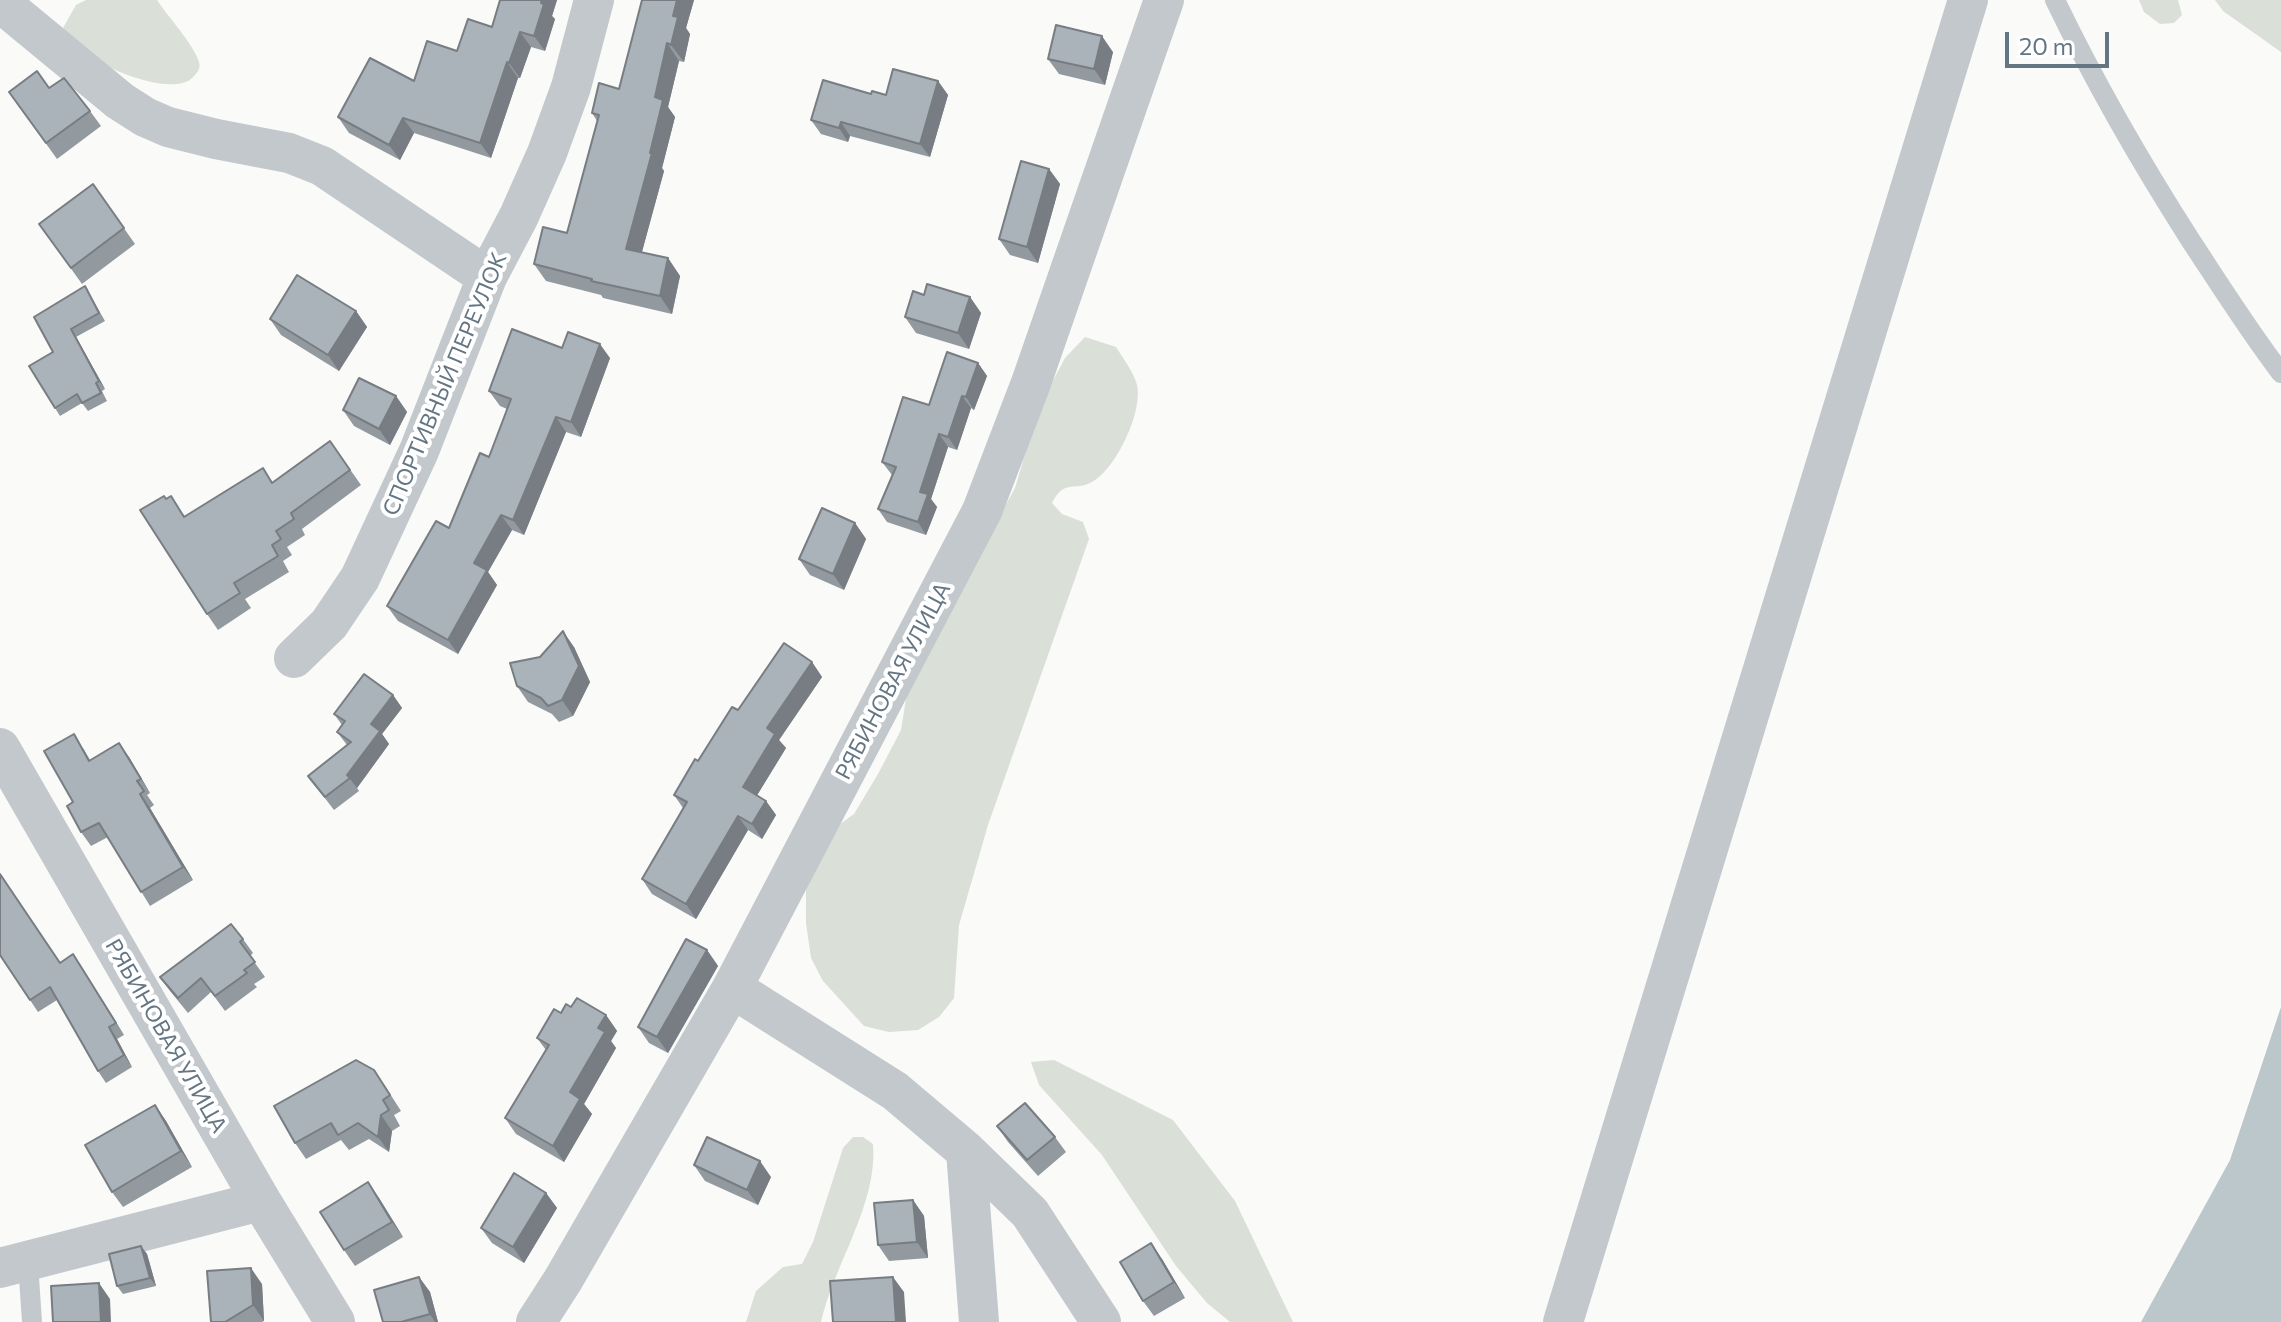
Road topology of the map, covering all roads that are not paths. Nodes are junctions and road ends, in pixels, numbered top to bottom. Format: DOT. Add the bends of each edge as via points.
graph roads {
  1 [pos="594,0"];
  2 [pos="1164,0"];
  3 [pos="1968,0"];
  4 [pos="2055,0"];
  5 [pos="0,2"];
  6 [pos="487,277"];
  7 [pos="2281,373"];
  8 [pos="294,658"];
  9 [pos="0,748"];
  10 [pos="732,988"];
  11 [pos="966,1151"];
  12 [pos="261,1201"];
  13 [pos="14,1266"];
  14 [pos="32,1322"];
  15 [pos="335,1322"];
  16 [pos="536,1322"];
  17 [pos="979,1322"];
  18 [pos="1101,1322"];
  19 [pos="1563,1322"];
  1 -- 6 [label="street, СПОРТИВНЫЙ ПЕРЕУЛОК" via="553,140"];
  2 -- 10 [label="street, РЯБИНОВАЯ УЛИЦА" via="991,491"];
  3 -- 19 [label="street"];
  4 -- 7 [label="lane" via="2142,162"];
  5 -- 6 [label="street" via="145,117 322,166"];
  6 -- 8 [label="street, СПОРТИВНЫЙ ПЕРЕУЛОК" via="419,451 360,578 329,624"];
  9 -- 12 [label="street, РЯБИНОВАЯ УЛИЦА"];
  10 -- 11 [label="street" via="895,1091"];
  10 -- 16 [label="street, РЯБИНОВАЯ УЛИЦА"];
  11 -- 17 [label="street"];
  11 -- 18 [label="street" via="1030,1213"];
  12 -- 13 [label="street"];
  12 -- 15 [label="street, РЯБИНОВАЯ УЛИЦА"];
  13 -- 14 [label="lane"];
}
